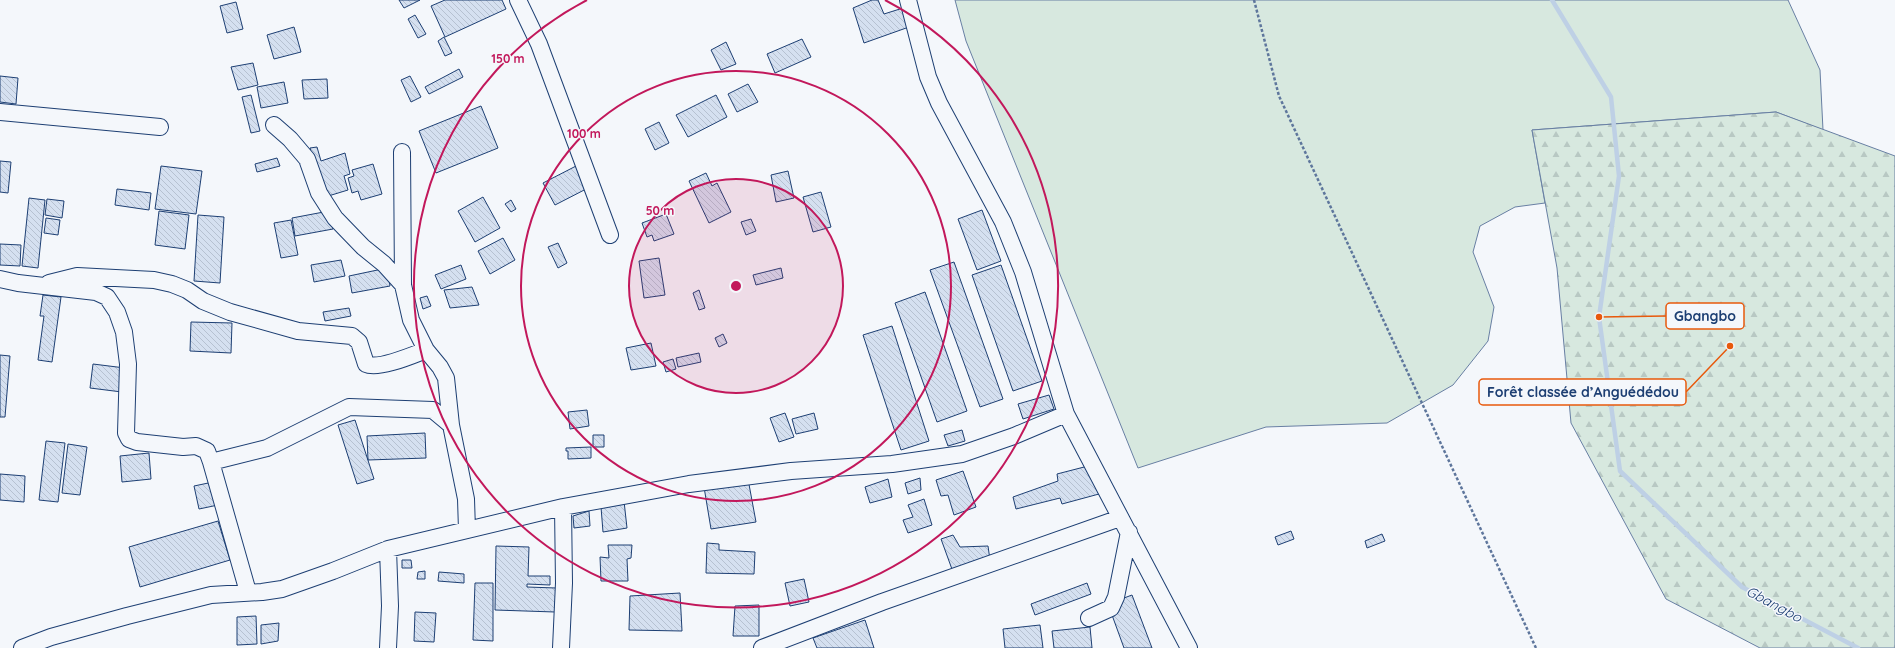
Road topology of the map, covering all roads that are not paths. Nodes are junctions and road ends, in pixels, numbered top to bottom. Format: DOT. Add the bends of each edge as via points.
graph roads {
  1 [pos="518,0"];
  2 [pos="908,0"];
  3 [pos="0,112"];
  4 [pos="274,125"];
  5 [pos="160,127"];
  6 [pos="402,152"];
  7 [pos="610,236"];
  8 [pos="0,279"];
  9 [pos="403,285"];
  10 [pos="41,286"];
  11 [pos="426,350"];
  12 [pos="1066,414"];
  13 [pos="451,425"];
  14 [pos="211,462"];
  15 [pos="563,507"];
  16 [pos="1120,518"];
  17 [pos="467,530"];
  18 [pos="1129,532"];
  19 [pos="388,549"];
  20 [pos="248,592"];
  21 [pos="1089,618"];
  22 [pos="22,648"];
  23 [pos="388,648"];
  24 [pos="561,648"];
  25 [pos="762,648"];
  26 [pos="1189,648"];
  1 -- 7 [label="street" via="539,44"];
  2 -- 12 [label="street" via="928,77 1002,222 1023,272"];
  3 -- 5 [label="street"];
  4 -- 9 [label="street" via="290,139 307,160 319,194 335,218"];
  6 -- 9 [label="street"];
  8 -- 10 [label="street"];
  9 -- 11 [label="street" via="412,320"];
  10 -- 11 [label="street" via="77,276 154,280 172,284 230,312 298,330 352,336 359,342 366,364 371,366"];
  10 -- 14 [label="street" via="96,292 107,298 117,312 124,332 128,364 126,433 129,439 136,442 196,446 207,450"];
  11 -- 13 [label="street" via="446,378"];
  12 -- 15 [label="street" via="962,454 892,464 791,471 689,484"];
  12 -- 16 [label="street"];
  13 -- 14 [label="street" via="433,410 349,407 267,448"];
  13 -- 17 [label="street" via="466,498"];
  14 -- 20 [label="street"];
  15 -- 17 [label="street"];
  15 -- 24 [label="street" via="564,583"];
  16 -- 18 [label="street"];
  16 -- 25 [label="street" via="882,602"];
  17 -- 19 [label="street"];
  18 -- 21 [label="street" via="1116,598 1111,608"];
  18 -- 26 [label="street"];
  19 -- 20 [label="street" via="282,589"];
  19 -- 23 [label="street"];
  20 -- 22 [label="street" via="211,595 168,605 51,637"];
}
